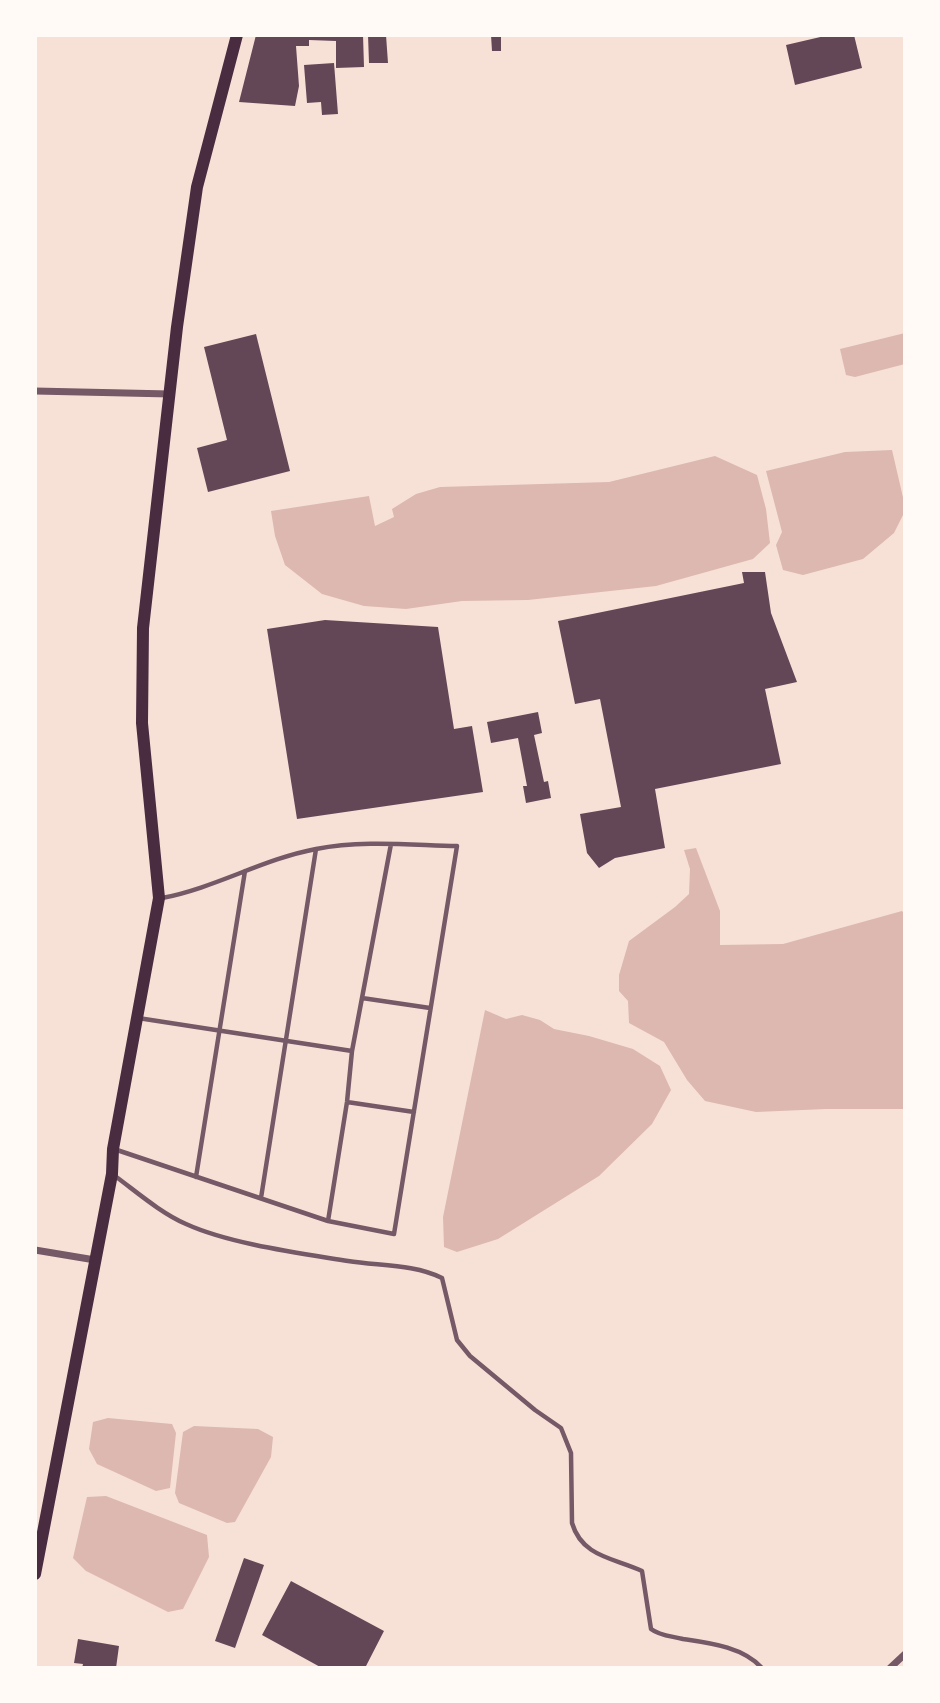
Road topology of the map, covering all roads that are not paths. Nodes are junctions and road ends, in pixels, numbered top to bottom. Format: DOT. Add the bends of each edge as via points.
graph roads {
  1 [pos="237,35"];
  2 [pos="35,391"];
  3 [pos="170,394"];
  4 [pos="391,844"];
  5 [pos="316,849"];
  6 [pos="245,870"];
  7 [pos="159,898"];
  8 [pos="362,998"];
  9 [pos="430,1008"];
  10 [pos="137,1018"];
  11 [pos="220,1031"];
  12 [pos="286,1041"];
  13 [pos="352,1051"];
  14 [pos="347,1102"];
  15 [pos="414,1112"];
  16 [pos="113,1149"];
  17 [pos="112,1174"];
  18 [pos="196,1177"];
  19 [pos="261,1198"];
  20 [pos="328,1221"];
  21 [pos="35,1250"];
  22 [pos="95,1260"];
  23 [pos="35,1574"];
  24 [pos="905,1654"];
  25 [pos="762,1668"];
  26 [pos="890,1668"];
  1 -- 3 [label="main road" via="197,187"];
  2 -- 3 [label="street"];
  3 -- 7 [label="main road" via="143,628 142,723"];
  4 -- 5 [label="lane"];
  4 -- 8 [label="lane"];
  4 -- 9 [label="lane" via="457,846"];
  5 -- 6 [label="lane"];
  5 -- 12 [label="lane"];
  6 -- 7 [label="lane"];
  6 -- 11 [label="lane"];
  7 -- 10 [label="main road"];
  8 -- 9 [label="lane"];
  8 -- 13 [label="lane"];
  9 -- 15 [label="lane"];
  10 -- 11 [label="lane"];
  10 -- 16 [label="main road"];
  11 -- 12 [label="lane"];
  11 -- 18 [label="lane"];
  12 -- 13 [label="lane"];
  12 -- 19 [label="lane"];
  13 -- 14 [label="lane"];
  14 -- 15 [label="lane"];
  14 -- 20 [label="lane"];
  15 -- 20 [label="lane" via="394,1234"];
  16 -- 17 [label="main road"];
  16 -- 18 [label="lane"];
  17 -- 22 [label="main road"];
  17 -- 25 [label="lane" via="185,1224 225,1238 425,1270 442,1278 457,1340 470,1356 561,1428 571,1454 575,1534 599,1555 642,1571 651,1629 744,1654"];
  18 -- 19 [label="lane"];
  19 -- 20 [label="lane"];
  21 -- 22 [label="street"];
  22 -- 23 [label="main road"];
  24 -- 26 [label="street"];
}
